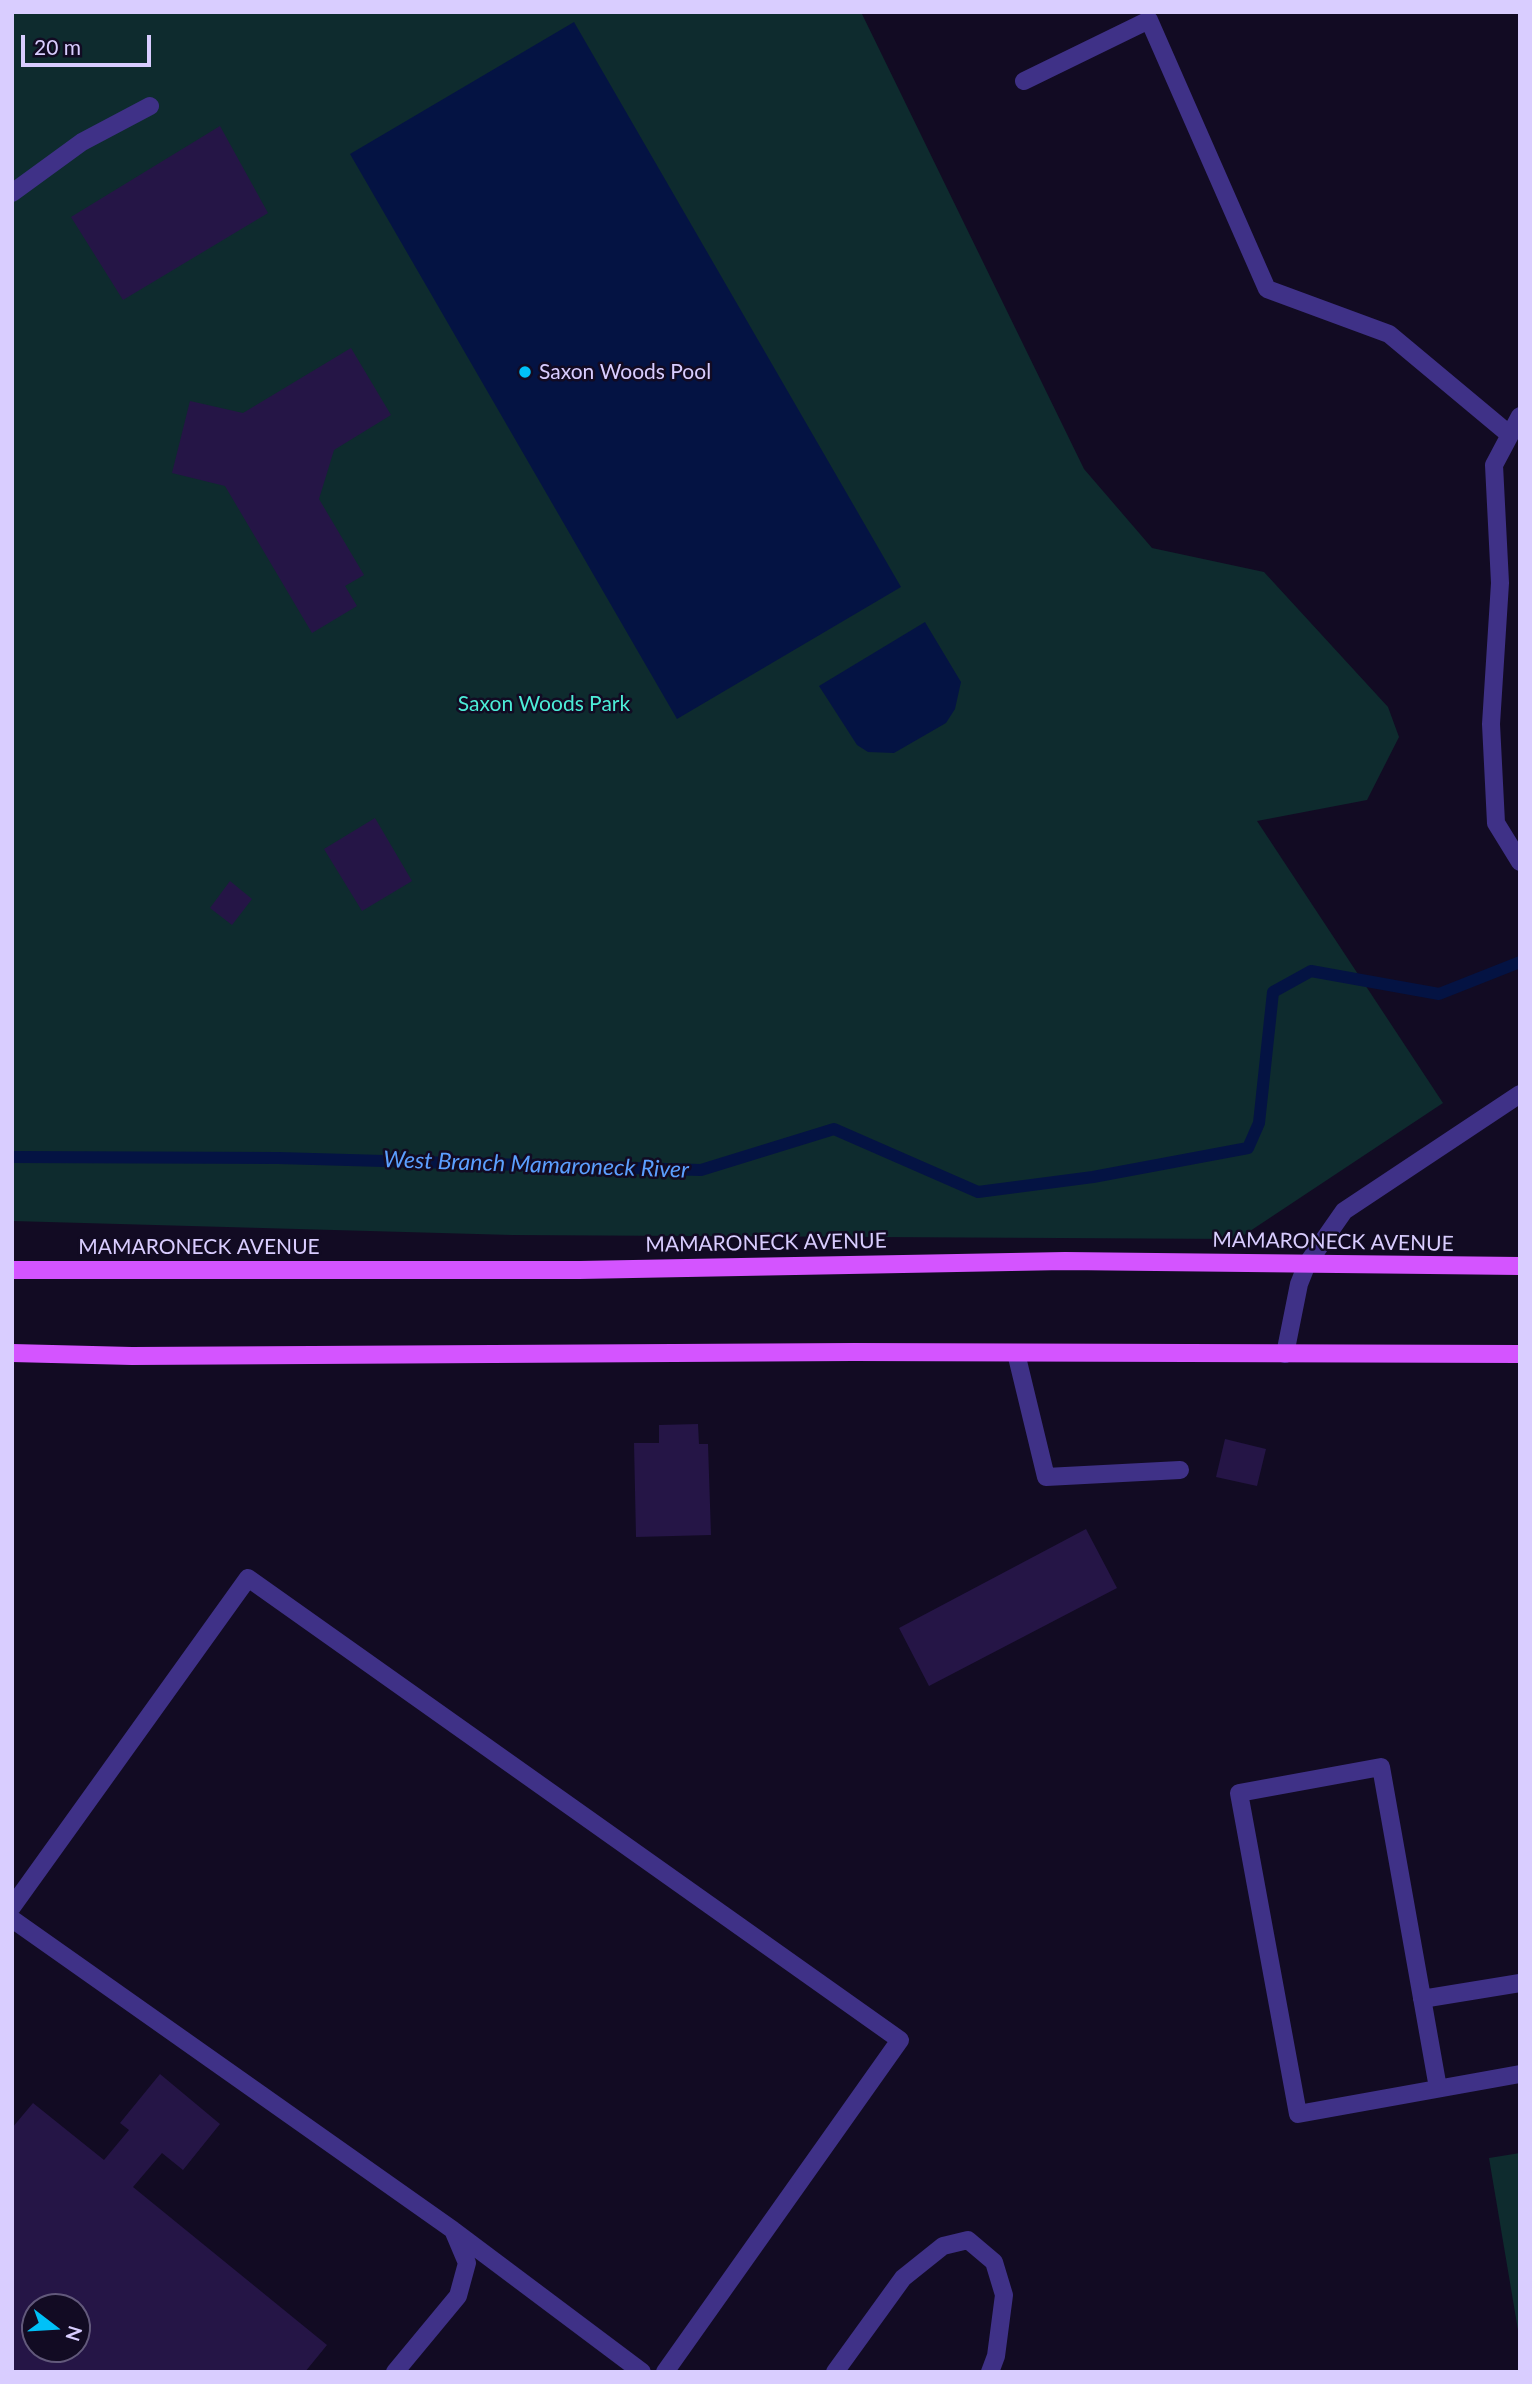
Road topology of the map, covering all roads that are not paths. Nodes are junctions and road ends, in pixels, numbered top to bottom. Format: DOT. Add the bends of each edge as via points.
graph roads {
  1 [pos="1024,82"];
  2 [pos="150,106"];
  3 [pos="12,193"];
  4 [pos="1520,416"];
  5 [pos="1510,435"];
  6 [pos="1520,862"];
  7 [pos="1520,1094"];
  8 [pos="1307,1265"];
  9 [pos="1520,1266"];
  10 [pos="12,1270"];
  11 [pos="12,1353"];
  12 [pos="1016,1353"];
  13 [pos="1285,1354"];
  14 [pos="1520,1354"];
  15 [pos="1180,1470"];
  16 [pos="12,1907"];
  17 [pos="12,1919"];
  18 [pos="1520,1983"];
  19 [pos="1422,1999"];
  20 [pos="1520,2074"];
  21 [pos="1438,2088"];
  22 [pos="453,2230"];
  23 [pos="395,2372"];
  24 [pos="642,2372"];
  25 [pos="665,2372"];
  26 [pos="835,2372"];
  27 [pos="990,2372"];
  1 -- 5 [label="street" via="1149,20 1267,289 1389,334"];
  2 -- 3 [label="street" via="82,142"];
  4 -- 5 [label="street"];
  5 -- 6 [label="street" via="1494,465 1500,583 1491,724 1496,823"];
  7 -- 8 [label="street" via="1344,1211"];
  8 -- 9 [label="main road, MAMARONECK AVENUE"];
  8 -- 10 [label="main road, MAMARONECK AVENUE" via="1065,1261 579,1270"];
  8 -- 13 [label="street"];
  11 -- 12 [label="main road"];
  12 -- 13 [label="main road"];
  12 -- 15 [label="street" via="1046,1478"];
  13 -- 14 [label="main road"];
  16 -- 25 [label="street" via="248,1578 900,2040"];
  17 -- 22 [label="street"];
  18 -- 19 [label="street"];
  19 -- 21 [label="street"];
  19 -- 21 [label="street" via="1381,1767 1239,1793 1298,2114"];
  20 -- 21 [label="street"];
  22 -- 23 [label="street" via="467,2263 458,2295"];
  22 -- 24 [label="street"];
  26 -- 27 [label="street" via="904,2278 943,2246 968,2239 994,2262 1004,2295"];
}
